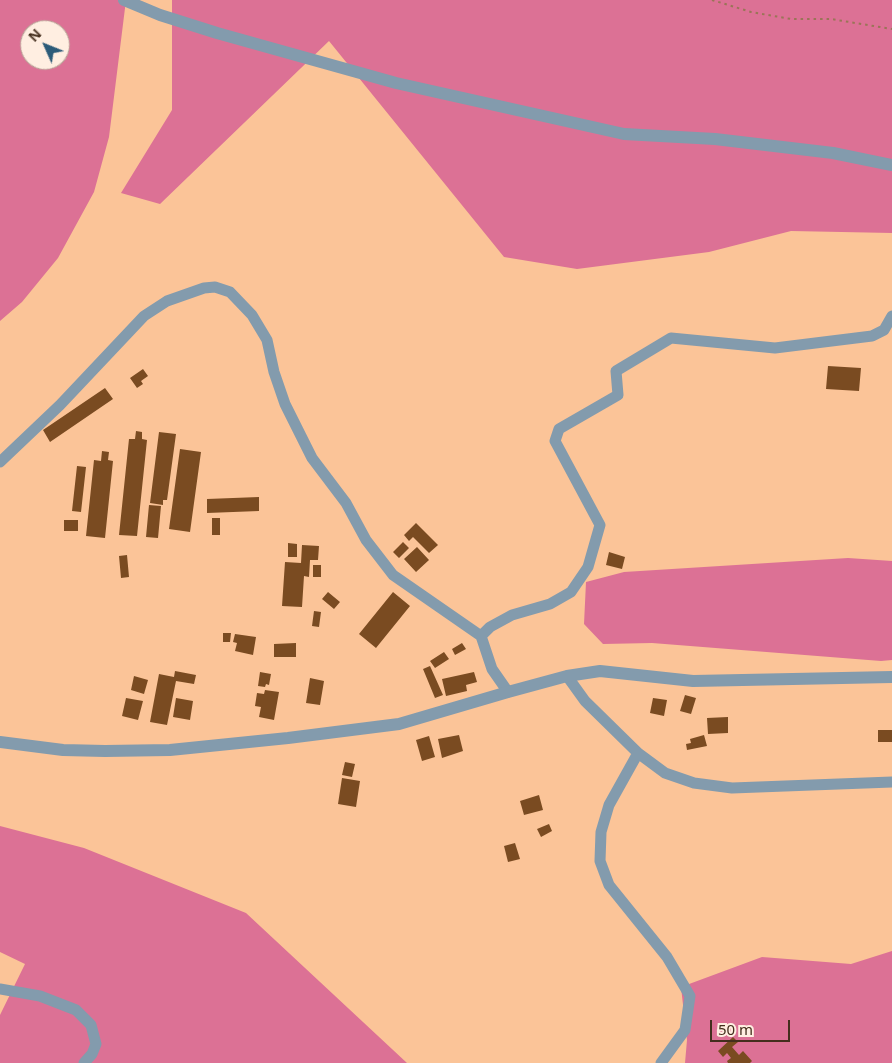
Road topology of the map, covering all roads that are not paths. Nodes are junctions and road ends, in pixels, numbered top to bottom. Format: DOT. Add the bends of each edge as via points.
graph roads {
  1 [pos="124,0"];
  2 [pos="892,165"];
  3 [pos="892,316"];
  4 [pos="0,462"];
  5 [pos="481,636"];
  6 [pos="567,676"];
  7 [pos="892,677"];
  8 [pos="508,692"];
  9 [pos="0,742"];
  10 [pos="638,753"];
  11 [pos="892,782"];
  12 [pos="0,989"];
  13 [pos="84,1063"];
  14 [pos="661,1063"];
  1 -- 2 [label="street" via="217,33 396,83 624,134 725,140 833,153"];
  3 -- 5 [label="street" via="884,330 872,336 775,348 671,338 616,371 618,395 559,429 555,441 600,525 588,567 571,592 550,604 512,615"];
  4 -- 5 [label="street" via="60,405 144,316 167,301 204,288 215,287 230,292 252,315 267,340 285,404 312,458 346,504 366,540 393,574"];
  5 -- 8 [label="street" via="492,668"];
  6 -- 7 [label="street" via="600,671 693,680"];
  6 -- 8 [label="street"];
  6 -- 10 [label="street" via="585,701"];
  8 -- 9 [label="street" via="399,724 170,750 63,750"];
  10 -- 11 [label="street" via="665,773 714,787"];
  10 -- 14 [label="street" via="609,805 601,832 600,860 609,885 667,958 690,996 685,1030"];
  12 -- 13 [label="street" via="40,996 76,1010 91,1025 96,1044"];
}
